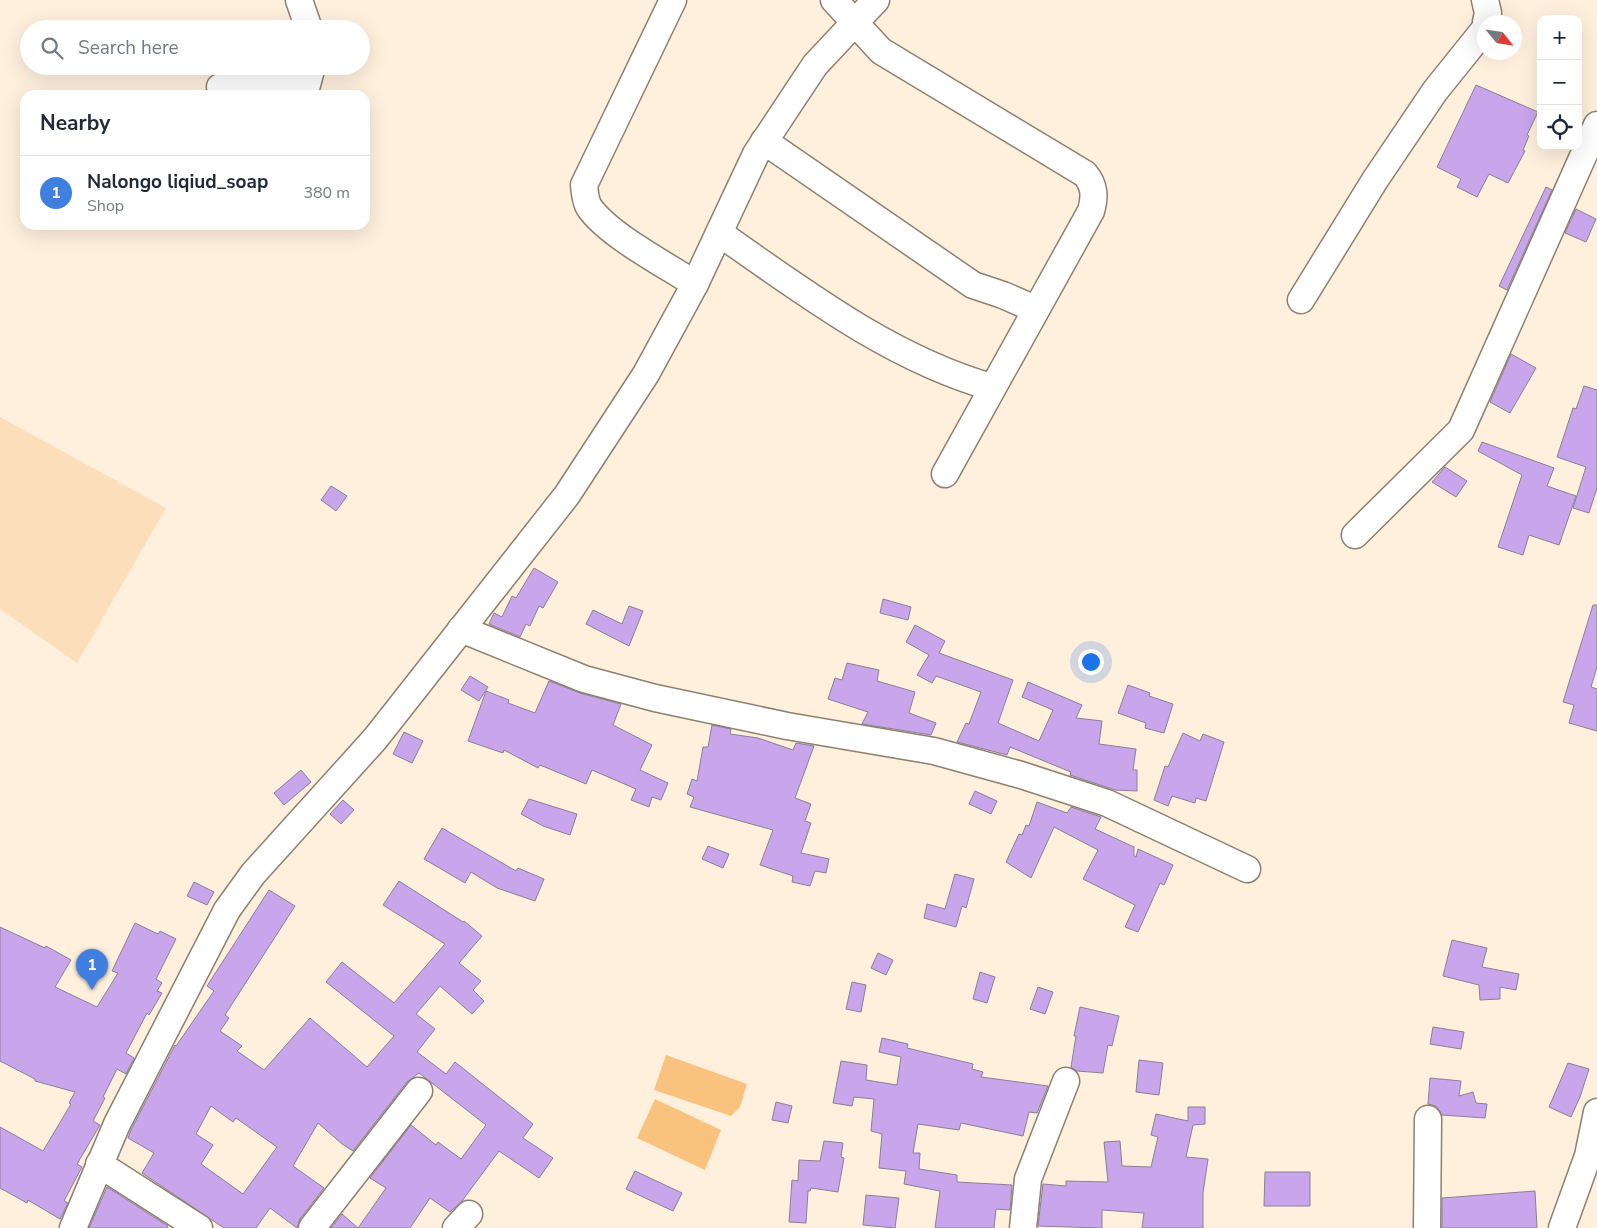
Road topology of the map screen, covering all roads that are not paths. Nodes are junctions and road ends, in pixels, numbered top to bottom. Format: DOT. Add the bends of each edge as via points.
graph roads {
  1 [pos="299,0"];
  2 [pos="673,0"];
  3 [pos="834,0"];
  4 [pos="876,0"];
  5 [pos="1485,0"];
  6 [pos="1488,15"];
  7 [pos="306,20"];
  8 [pos="854,22"];
  9 [pos="1477,39"];
  10 [pos="310,75"];
  11 [pos="220,87"];
  12 [pos="1597,125"];
  13 [pos="764,141"];
  14 [pos="718,233"];
  15 [pos="695,284"];
  16 [pos="1301,300"];
  17 [pos="1035,309"];
  18 [pos="991,387"];
  19 [pos="945,474"];
  20 [pos="1355,535"];
  21 [pos="461,629"];
  22 [pos="1247,869"];
  23 [pos="1066,1081"];
  24 [pos="419,1091"];
  25 [pos="1597,1112"];
  26 [pos="1428,1119"];
  27 [pos="99,1164"];
  28 [pos="73,1228"];
  29 [pos="200,1228"];
  30 [pos="312,1228"];
  31 [pos="1023,1228"];
  32 [pos="1427,1228"];
  33 [pos="1562,1228"];
  1 -- 7 [label="street"];
  2 -- 15 [label="street" via="584,185 589,207 602,222"];
  3 -- 8 [label="street"];
  4 -- 8 [label="street"];
  5 -- 6 [label="street"];
  8 -- 13 [label="street" via="815,65"];
  8 -- 17 [label="street" via="881,51 1090,180 1094,200 1091,211"];
  9 -- 16 [label="street" via="1435,91 1375,180"];
  10 -- 11 [label="street" via="307,84 302,87"];
  12 -- 20 [label="street" via="1461,430"];
  13 -- 14 [label="street"];
  13 -- 17 [label="street" via="972,285"];
  14 -- 15 [label="street"];
  14 -- 18 [label="street" via="863,330 959,378"];
  15 -- 21 [label="street" via="629,403 566,495"];
  17 -- 18 [label="street"];
  18 -- 19 [label="street"];
  21 -- 22 [label="street" via="584,679 655,698 787,726 934,751 1021,775 1107,803"];
  21 -- 27 [label="street" via="375,739 253,874 227,910 142,1073"];
  23 -- 31 [label="street" via="1028,1179"];
  24 -- 30 [label="street"];
  25 -- 33 [label="street" via="1588,1156"];
  26 -- 32 [label="street"];
  27 -- 28 [label="street"];
  27 -- 29 [label="street"];
}
